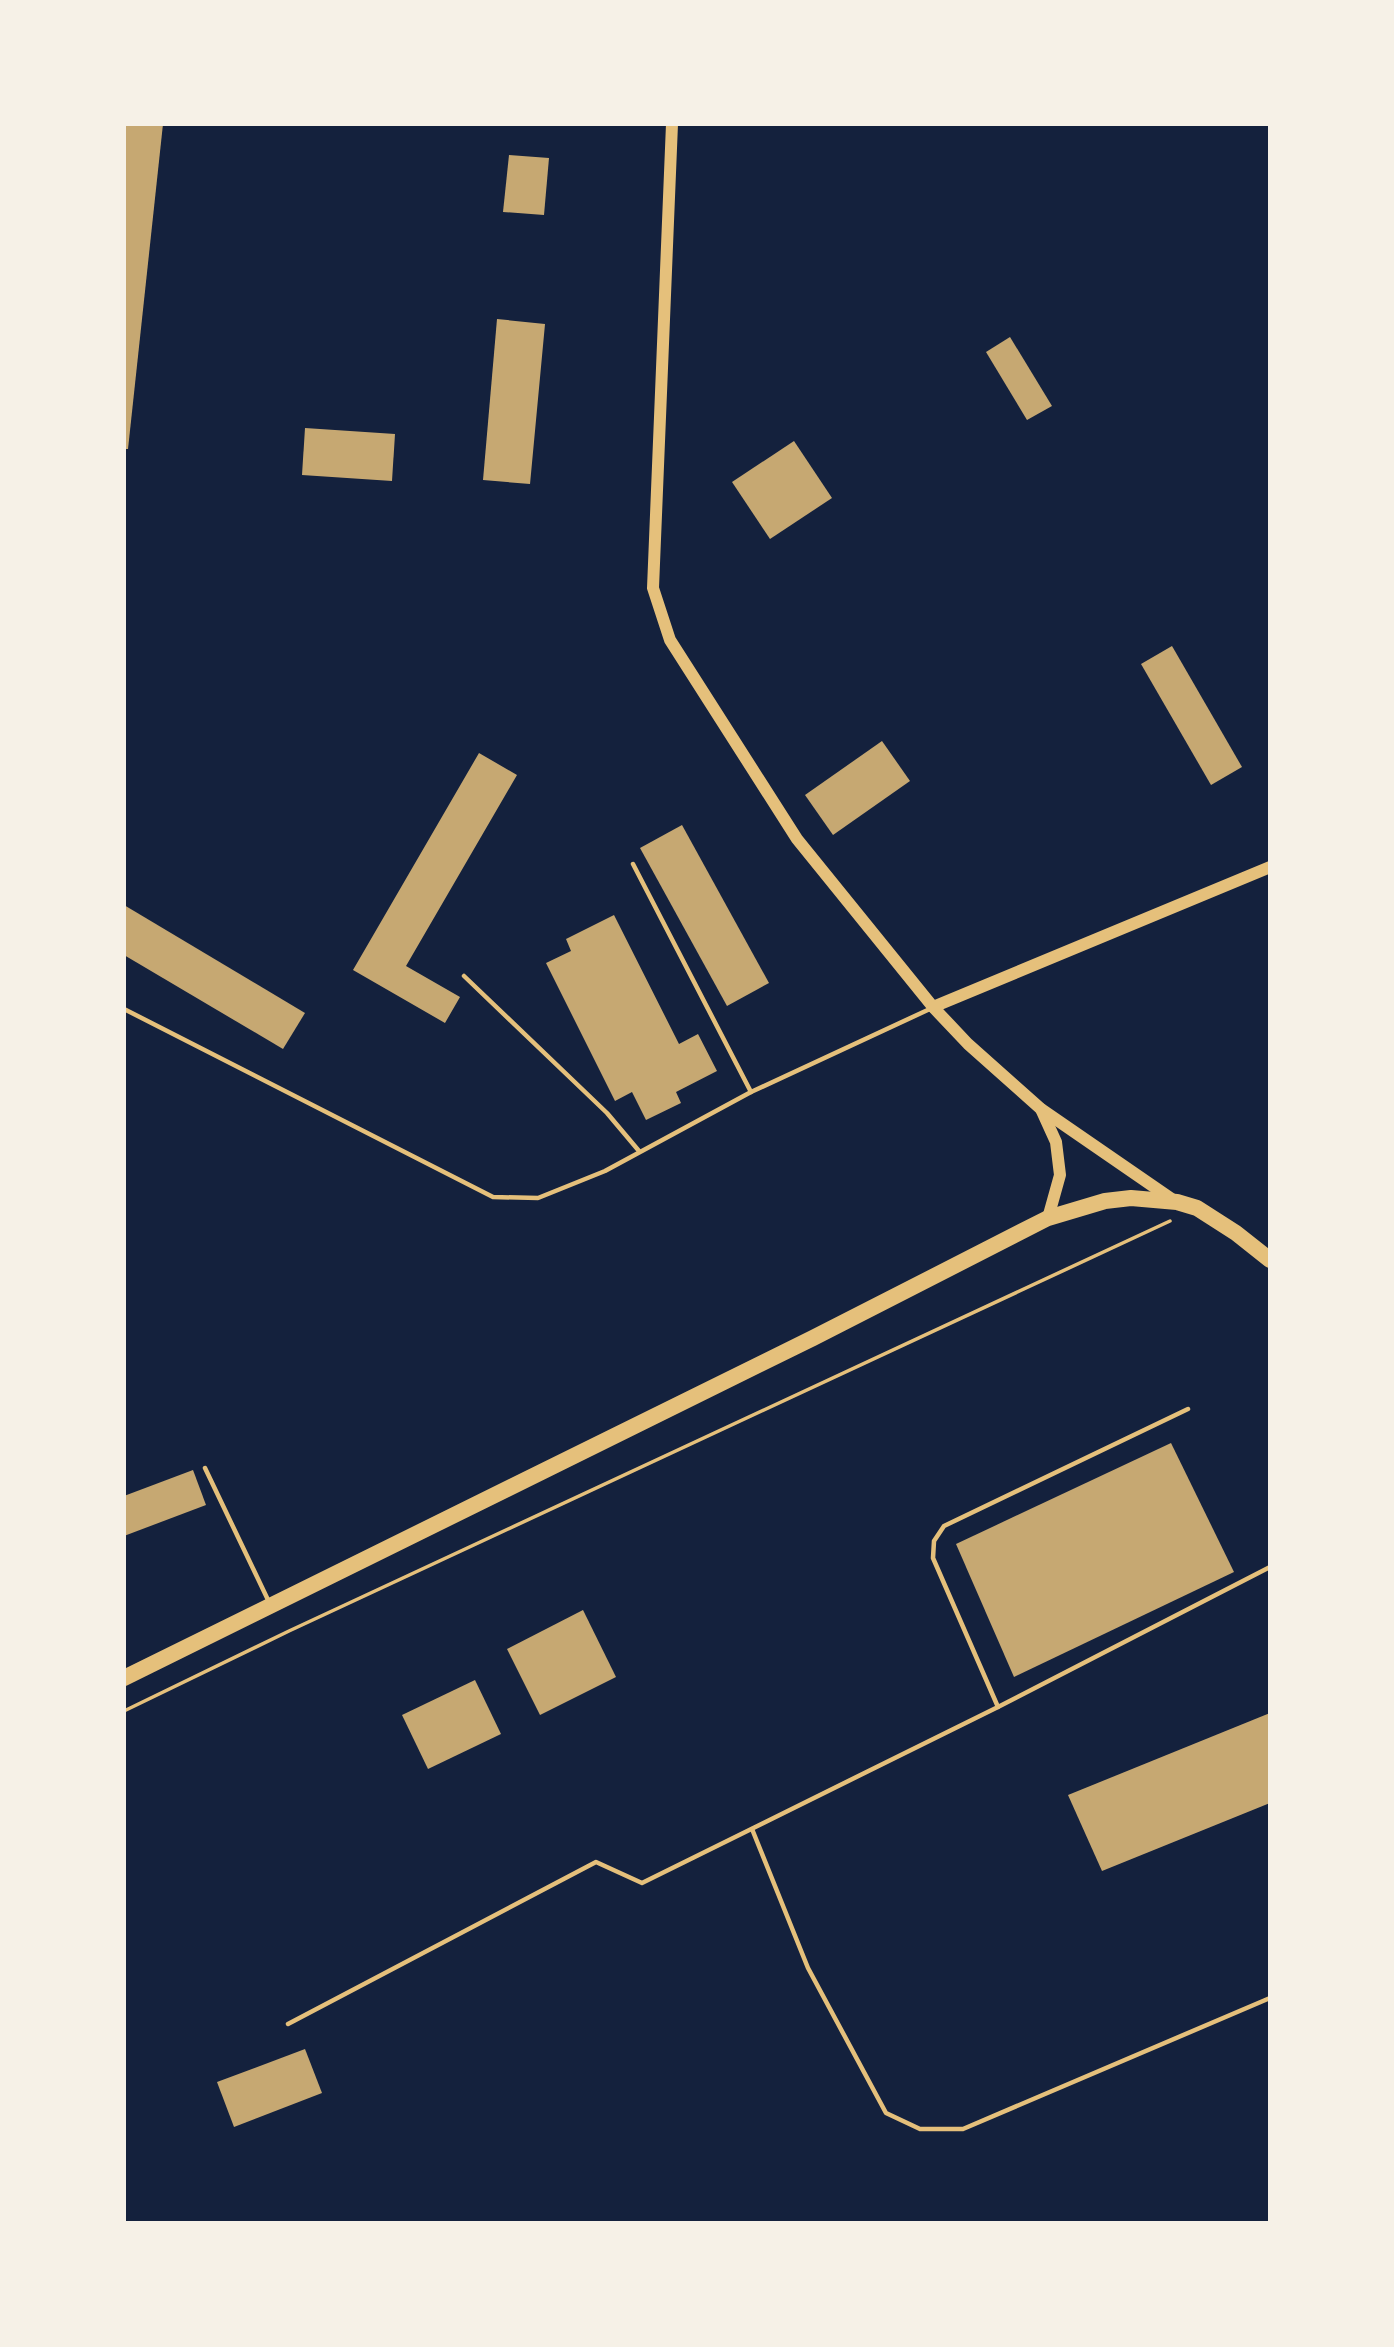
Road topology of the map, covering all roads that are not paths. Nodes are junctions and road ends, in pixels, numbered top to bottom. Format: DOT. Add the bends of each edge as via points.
graph roads {
  1 [pos="672,124"];
  2 [pos="633,864"];
  3 [pos="1270,867"];
  4 [pos="464,976"];
  5 [pos="933,1007"];
  6 [pos="124,1009"];
  7 [pos="751,1092"];
  8 [pos="1041,1109"];
  9 [pos="639,1151"];
  10 [pos="1177,1202"];
  11 [pos="1048,1218"];
  12 [pos="1270,1260"];
  13 [pos="1188,1409"];
  14 [pos="205,1468"];
  15 [pos="1270,1567"];
  16 [pos="271,1606"];
  17 [pos="124,1678"];
  18 [pos="998,1707"];
  19 [pos="752,1829"];
  20 [pos="1270,1998"];
  21 [pos="288,2024"];
  1 -- 5 [label="street" via="653,588 670,640 797,839"];
  2 -- 7 [label="lane"];
  3 -- 5 [label="street"];
  4 -- 9 [label="lane" via="607,1113"];
  5 -- 7 [label="lane"];
  5 -- 8 [label="street"];
  6 -- 9 [label="lane" via="493,1197 538,1198 605,1171"];
  7 -- 9 [label="lane"];
  8 -- 10 [label="street"];
  8 -- 11 [label="street" via="1056,1142 1060,1175"];
  10 -- 11 [label="main road" via="1105,1200"];
  10 -- 12 [label="main road" via="1197,1208"];
  11 -- 16 [label="main road"];
  13 -- 18 [label="lane" via="944,1526 934,1541 933,1558"];
  14 -- 16 [label="lane"];
  15 -- 18 [label="lane"];
  16 -- 17 [label="main road"];
  18 -- 19 [label="lane"];
  19 -- 20 [label="lane" via="808,1968 866,2080 886,2113 920,2129 963,2129"];
  19 -- 21 [label="lane" via="642,1884 596,1862"];
}
